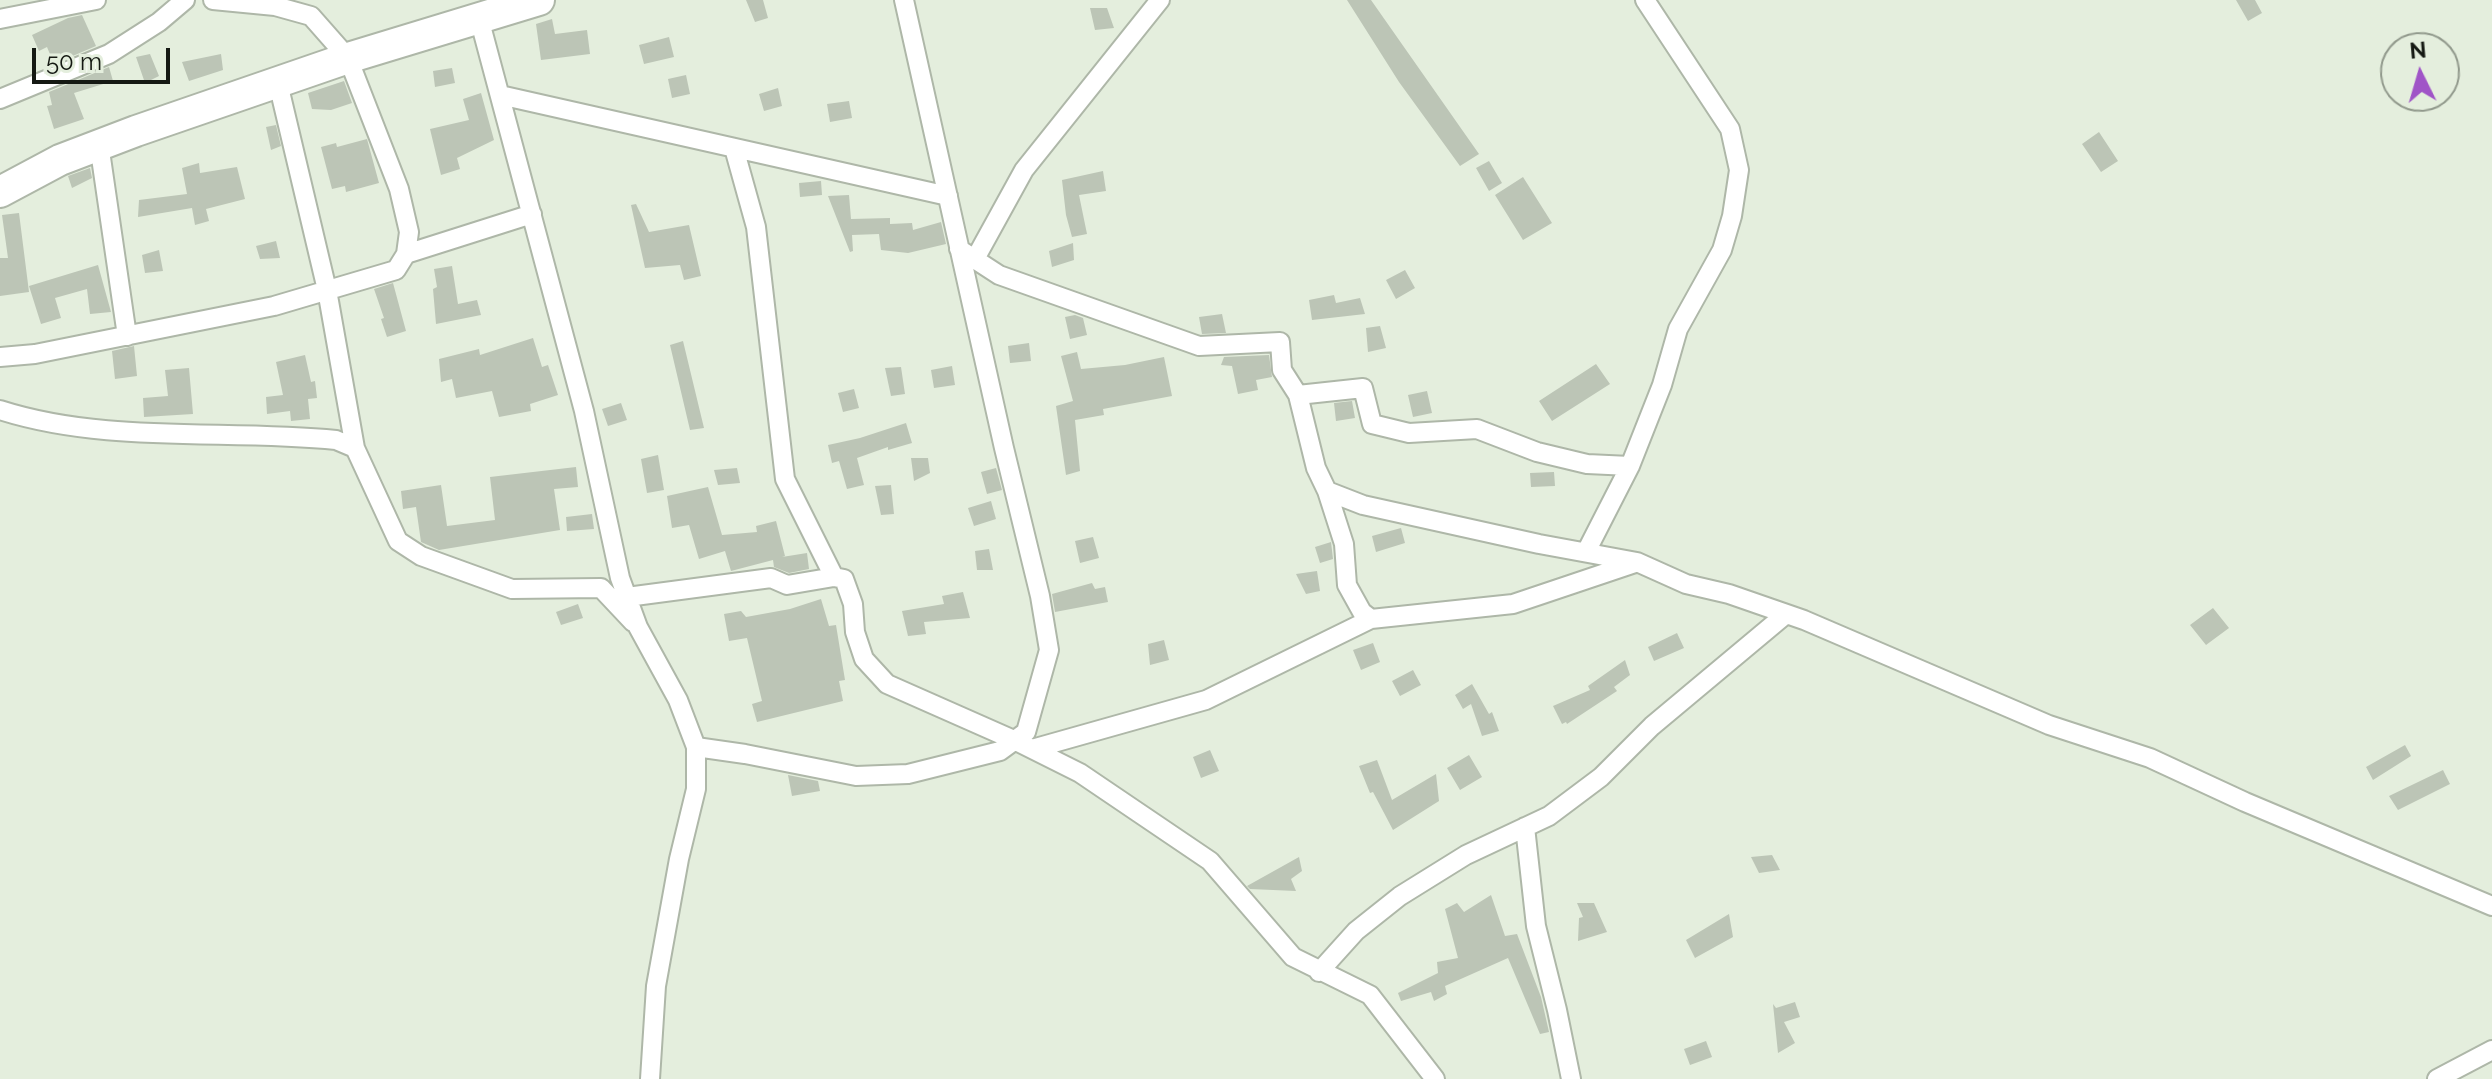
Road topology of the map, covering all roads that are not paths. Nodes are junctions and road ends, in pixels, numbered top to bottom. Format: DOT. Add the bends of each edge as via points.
graph roads {
  1 [pos="96,0"];
  2 [pos="185,0"];
  3 [pos="213,0"];
  4 [pos="539,0"];
  5 [pos="904,0"];
  6 [pos="1160,0"];
  7 [pos="1645,0"];
  8 [pos="479,18"];
  9 [pos="0,19"];
  10 [pos="348,58"];
  11 [pos="278,83"];
  12 [pos="500,95"];
  13 [pos="0,99"];
  14 [pos="99,144"];
  15 [pos="734,148"];
  16 [pos="0,192"];
  17 [pos="948,196"];
  18 [pos="532,214"];
  19 [pos="406,254"];
  20 [pos="967,254"];
  21 [pos="327,290"];
  22 [pos="127,336"];
  23 [pos="0,357"];
  24 [pos="1298,395"];
  25 [pos="0,410"];
  26 [pos="355,448"];
  27 [pos="1630,466"];
  28 [pos="1327,491"];
  29 [pos="1586,552"];
  30 [pos="1637,562"];
  31 [pos="834,577"];
  32 [pos="627,597"];
  33 [pos="1786,614"];
  34 [pos="1371,619"];
  35 [pos="638,627"];
  36 [pos="1024,745"];
  37 [pos="696,747"];
  38 [pos="1525,827"];
  39 [pos="2492,906"];
  40 [pos="1319,972"];
  41 [pos="2492,1050"];
  42 [pos="650,1079"];
  43 [pos="1435,1079"];
  44 [pos="1571,1079"];
  45 [pos="2437,1079"];
  1 -- 9 [label="street"];
  2 -- 13 [label="street" via="109,54"];
  3 -- 10 [label="street" via="275,6 311,16"];
  4 -- 8 [label="main road"];
  5 -- 17 [label="street"];
  6 -- 20 [label="street" via="1024,170"];
  7 -- 27 [label="street" via="1730,129 1739,170 1722,250 1678,329"];
  8 -- 10 [label="main road"];
  8 -- 12 [label="street"];
  10 -- 11 [label="main road"];
  10 -- 19 [label="street" via="399,189 409,232"];
  11 -- 14 [label="main road"];
  11 -- 21 [label="street"];
  12 -- 15 [label="street"];
  12 -- 18 [label="street"];
  14 -- 16 [label="main road"];
  14 -- 22 [label="street"];
  15 -- 17 [label="street"];
  15 -- 31 [label="street" via="756,227 785,479"];
  17 -- 20 [label="street"];
  18 -- 19 [label="street"];
  18 -- 32 [label="street"];
  19 -- 21 [label="street" via="396,270"];
  20 -- 24 [label="street" via="1011,280 1199,346 1280,342 1282,370"];
  20 -- 36 [label="street" via="1049,650"];
  21 -- 22 [label="street"];
  21 -- 26 [label="street"];
  22 -- 23 [label="street"];
  24 -- 27 [label="street" via="1363,388 1372,424 1409,433 1477,429 1537,452 1587,464"];
  24 -- 28 [label="street"];
  25 -- 26 [label="street" via="78,428 310,438"];
  26 -- 35 [label="street" via="398,541 421,556 512,589 601,588"];
  27 -- 29 [label="street"];
  28 -- 29 [label="street" via="1376,508"];
  28 -- 34 [label="street" via="1344,544 1347,585"];
  29 -- 30 [label="street"];
  30 -- 33 [label="street" via="1686,584"];
  30 -- 34 [label="street" via="1513,604"];
  31 -- 32 [label="street" via="787,585 771,578"];
  31 -- 36 [label="street" via="844,579 864,659 887,684"];
  32 -- 35 [label="street"];
  33 -- 38 [label="street" via="1652,726 1601,777 1549,816"];
  33 -- 39 [label="street" via="2049,725 2150,758"];
  34 -- 36 [label="street" via="1206,700"];
  35 -- 37 [label="street" via="678,700"];
  36 -- 37 [label="street" via="908,774 856,776"];
  36 -- 40 [label="street" via="1080,773 1210,861 1293,957"];
  37 -- 42 [label="street" via="696,789 656,986"];
  38 -- 40 [label="street" via="1400,896 1356,931"];
  38 -- 44 [label="street" via="1536,926"];
  40 -- 43 [label="street" via="1370,995"];
  41 -- 45 [label="street"];
}
